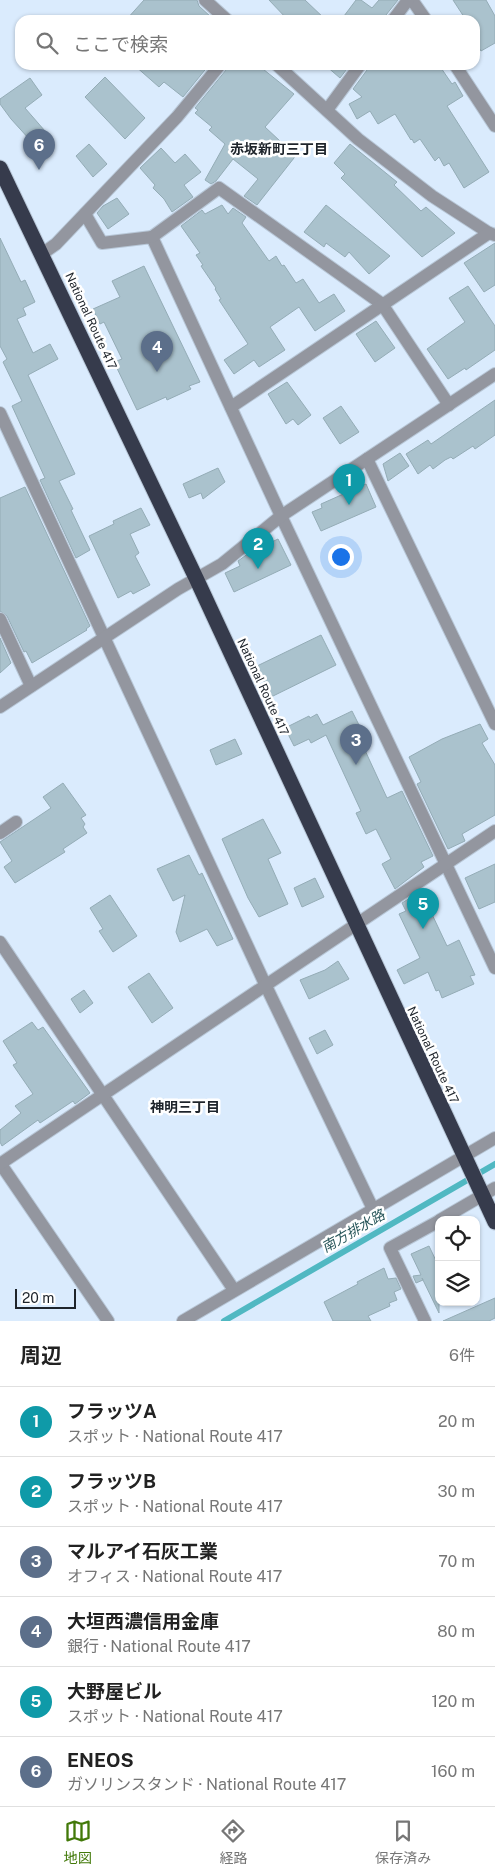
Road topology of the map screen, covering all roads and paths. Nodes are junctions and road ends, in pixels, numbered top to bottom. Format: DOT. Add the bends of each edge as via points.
graph roads {
  1 [pos="205,0"];
  2 [pos="408,0"];
  3 [pos="412,0"];
  4 [pos="222,15"];
  5 [pos="397,15"];
  6 [pos="422,15"];
  7 [pos="216,70"];
  8 [pos="283,70"];
  9 [pos="356,70"];
  10 [pos="458,70"];
  11 [pos="327,110"];
  12 [pos="495,126"];
  13 [pos="0,168"];
  14 [pos="85,214"];
  15 [pos="492,234"];
  16 [pos="152,237"];
  17 [pos="42,254"];
  18 [pos="382,304"];
  19 [pos="495,374"];
  20 [pos="449,405"];
  21 [pos="230,406"];
  22 [pos="0,413"];
  23 [pos="367,459"];
  24 [pos="281,516"];
  25 [pos="196,578"];
  26 [pos="0,619"];
  27 [pos="105,637"];
  28 [pos="31,686"];
  29 [pos="0,708"];
  30 [pos="495,724"];
  31 [pos="16,822"];
  32 [pos="495,831"];
  33 [pos="0,832"];
  34 [pos="446,864"];
  35 [pos="355,924"];
  36 [pos="0,942"];
  37 [pos="495,968"];
  38 [pos="265,984"];
  39 [pos="102,1095"];
  40 [pos="495,1138"];
  41 [pos="466,1159"];
  42 [pos="0,1163"];
  43 [pos="486,1191"];
  44 [pos="373,1209"];
  45 [pos="446,1216"];
  46 [pos="495,1222"];
  47 [pos="435,1223"];
  48 [pos="234,1290"];
  49 [pos="108,1321"];
  50 [pos="183,1321"];
  51 [pos="425,1321"];
  1 -- 4 [label="street"];
  2 -- 5 [label="street"];
  3 -- 6 [label="street"];
  7 -- 14 [label="street" via="177,118"];
  8 -- 11 [label="street"];
  9 -- 11 [label="street"];
  10 -- 12 [label="street"];
  11 -- 15 [label="street" via="358,139 432,196"];
  13 -- 17 [label="highway, National Route 417"];
  14 -- 16 [label="street" via="102,243"];
  14 -- 17 [label="street"];
  15 -- 18 [label="street"];
  16 -- 18 [label="street" via="219,188"];
  16 -- 21 [label="street"];
  17 -- 25 [label="highway, National Route 417"];
  18 -- 20 [label="street"];
  18 -- 21 [label="street"];
  19 -- 20 [label="street"];
  20 -- 23 [label="street"];
  21 -- 24 [label="street"];
  22 -- 27 [label="street"];
  23 -- 24 [label="street"];
  23 -- 30 [label="street"];
  24 -- 25 [label="street" via="222,564"];
  24 -- 34 [label="street"];
  25 -- 27 [label="street"];
  25 -- 35 [label="highway, National Route 417"];
  26 -- 28 [label="street"];
  27 -- 28 [label="street"];
  27 -- 38 [label="street"];
  28 -- 29 [label="street"];
  31 -- 33 [label="street"];
  32 -- 34 [label="street"];
  34 -- 35 [label="street"];
  34 -- 37 [label="street"];
  35 -- 38 [label="street"];
  35 -- 41 [label="highway, National Route 417"];
  36 -- 39 [label="street"];
  38 -- 39 [label="street"];
  38 -- 44 [label="street"];
  39 -- 42 [label="street"];
  39 -- 48 [label="street"];
  40 -- 41 [label="street"];
  41 -- 43 [label="highway, National Route 417"];
  41 -- 44 [label="street"];
  42 -- 49 [label="street"];
  43 -- 45 [label="street"];
  43 -- 46 [label="highway, National Route 417"];
  44 -- 48 [label="street"];
  47 -- 51 [label="street" via="390,1248"];
  48 -- 50 [label="street"];
}
